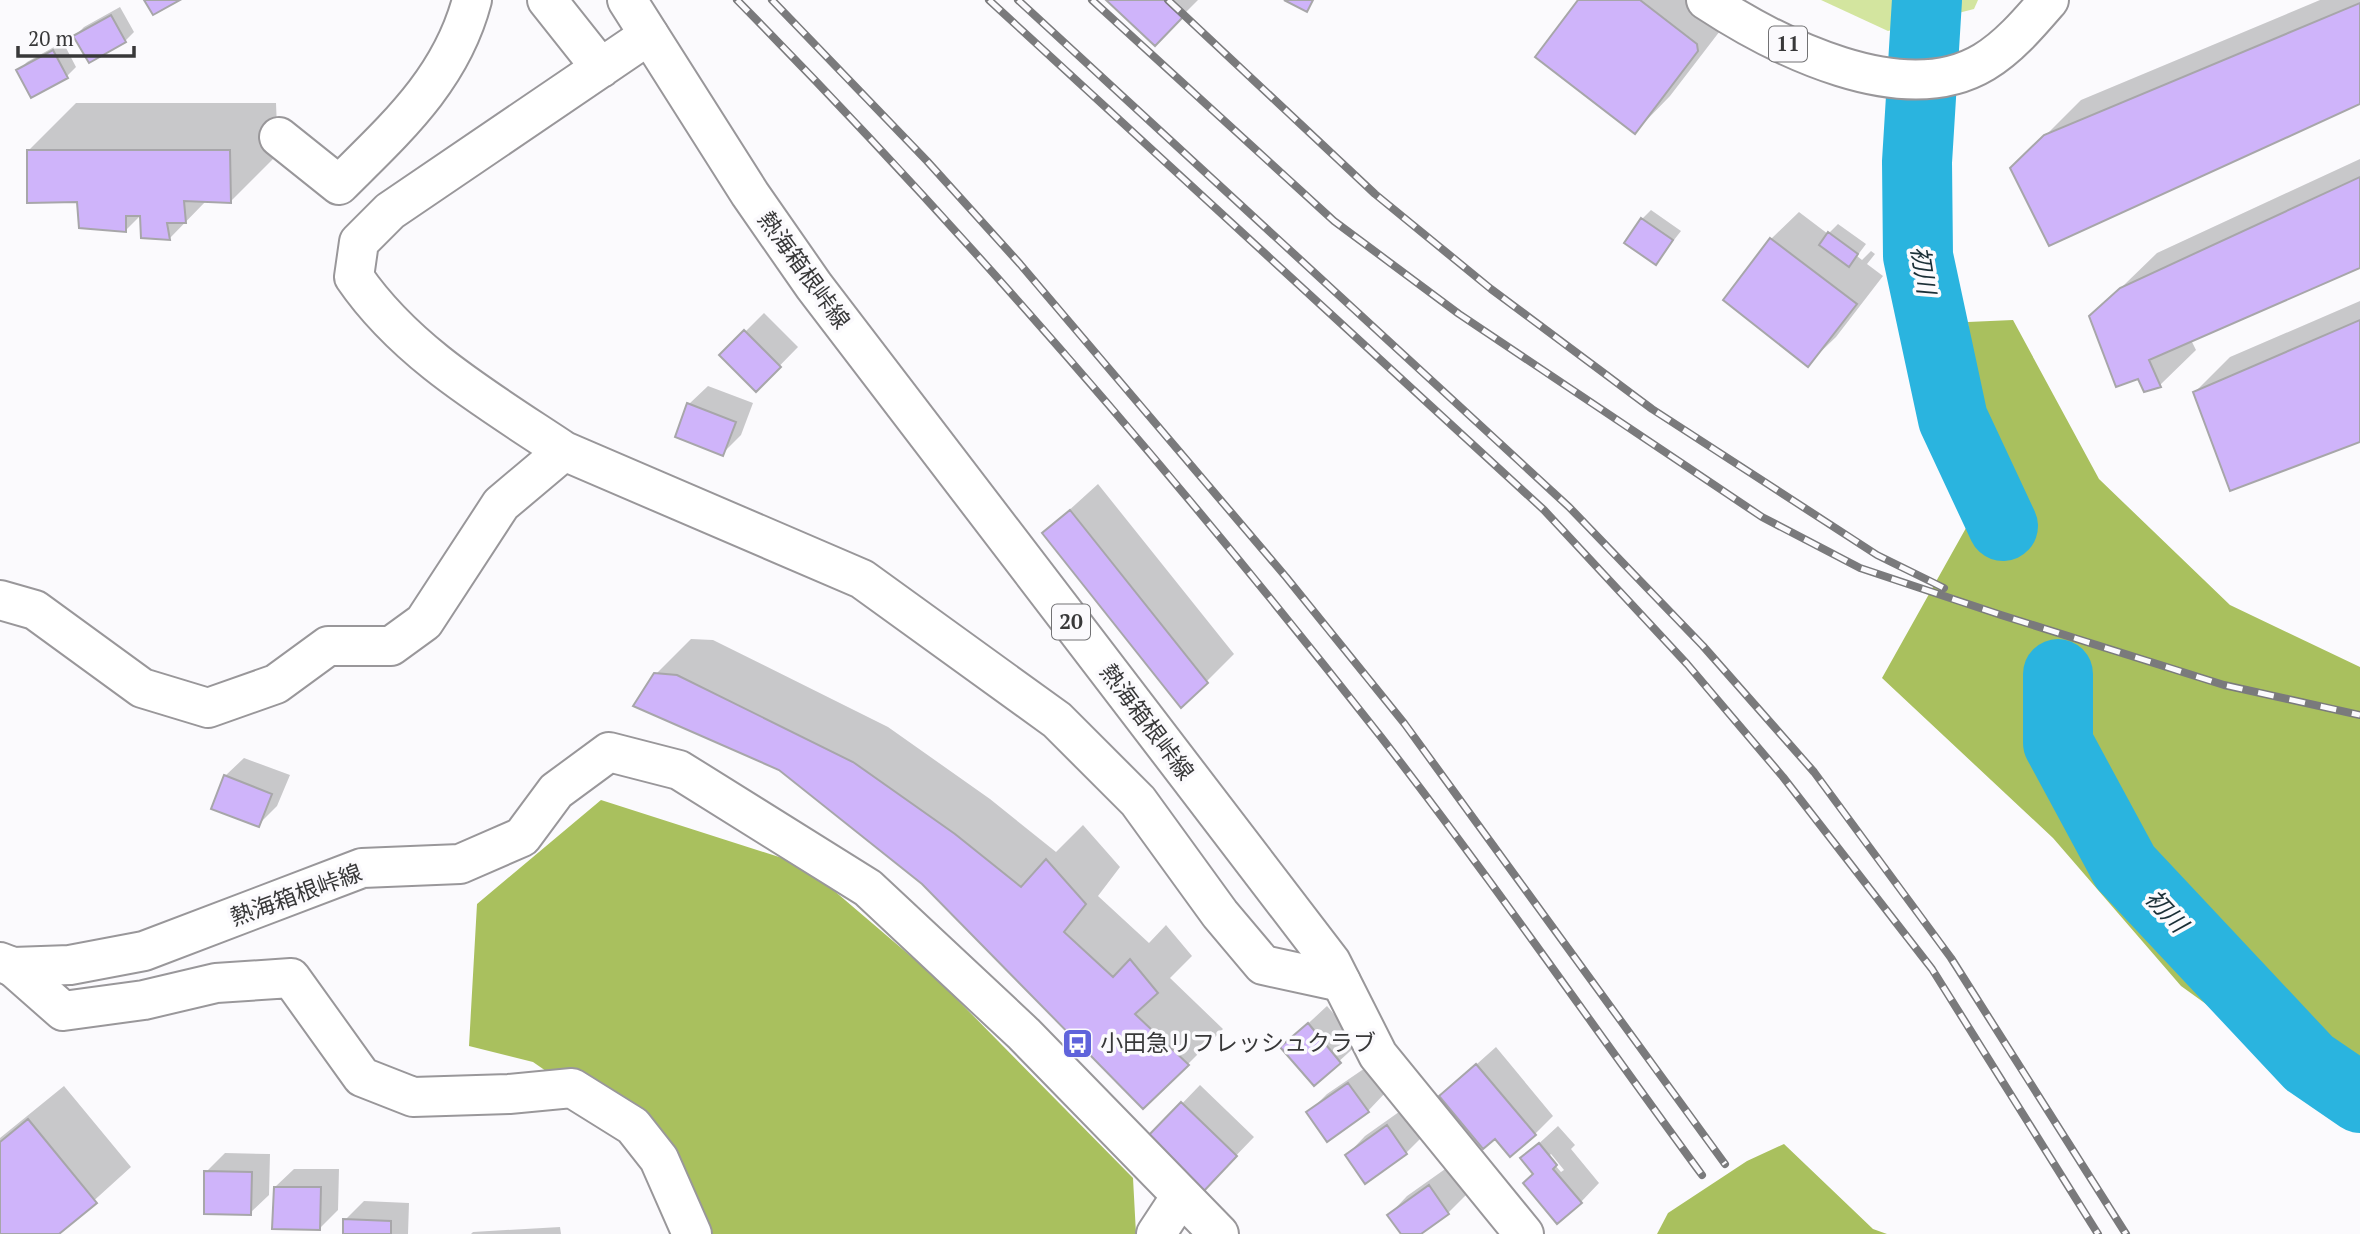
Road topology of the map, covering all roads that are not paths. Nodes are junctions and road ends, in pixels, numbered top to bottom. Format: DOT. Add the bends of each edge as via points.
graph roads {
  1 [pos="472,0"];
  2 [pos="547,0"];
  3 [pos="627,0"];
  4 [pos="1706,0"];
  5 [pos="2049,0"];
  6 [pos="2025,15"];
  7 [pos="649,34"];
  8 [pos="601,68"];
  9 [pos="279,137"];
  10 [pos="564,451"];
  11 [pos="0,600"];
  12 [pos="6,964"];
  13 [pos="1341,982"];
  14 [pos="1181,1196"];
  15 [pos="692,1234"];
  16 [pos="1156,1234"];
  17 [pos="1219,1234"];
  18 [pos="1524,1234"];
  1 -- 9 [label="street" via="443,70 417,108 339,185"];
  2 -- 8 [label="street"];
  3 -- 7 [label="street, 熱海箱根峠線 / 20"];
  4 -- 6 [label="street, 11" via="1751,29 1875,77 1956,74 1984,62"];
  5 -- 6 [label="street, 11"];
  7 -- 8 [label="street"];
  7 -- 13 [label="street, 熱海箱根峠線 / 20" via="814,286 1322,951"];
  8 -- 10 [label="street" via="390,211 359,242 354,277 373,304 446,372"];
  10 -- 11 [label="street" via="501,504 424,622 391,646 328,646 276,684 208,708 142,688 35,610"];
  10 -- 13 [label="street" via="862,579 1057,720 1138,801 1263,965"];
  12 -- 14 [label="street, 熱海箱根峠線" via="70,965 144,951 362,868 460,864 522,837 556,791 609,752 639,757 679,770 869,888 1024,1034"];
  12 -- 15 [label="street" via="63,1011 144,1000 216,983 290,978 362,1077 413,1097 572,1088 632,1126 653,1151"];
  13 -- 18 [label="street, 熱海箱根峠線 / 20" via="1378,1055"];
  14 -- 16 [label="street"];
  14 -- 17 [label="street, 熱海箱根峠線"];
}
